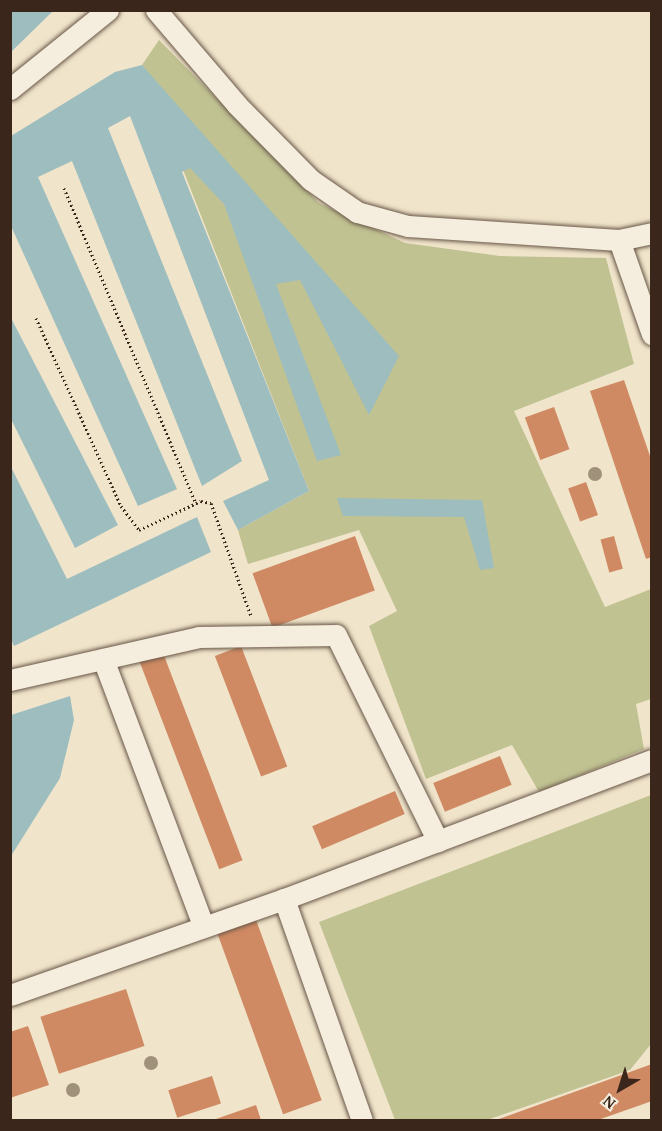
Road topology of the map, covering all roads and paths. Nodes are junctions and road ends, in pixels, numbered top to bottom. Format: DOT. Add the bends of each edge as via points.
graph roads {
  1 [pos="108,10"];
  2 [pos="156,10"];
  3 [pos="10,89"];
  4 [pos="64,188"];
  5 [pos="651,233"];
  6 [pos="618,240"];
  7 [pos="36,318"];
  8 [pos="651,334"];
  9 [pos="196,503"];
  10 [pos="257,635"];
  11 [pos="103,659"];
  12 [pos="10,680"];
  13 [pos="651,760"];
  14 [pos="438,841"];
  15 [pos="284,899"];
  16 [pos="204,927"];
  17 [pos="10,995"];
  18 [pos="362,1120"];
  1 -- 3 [label="lane"];
  2 -- 6 [label="lane" via="237,105 311,180 357,212 408,226"];
  4 -- 9 [label="path"];
  5 -- 6 [label="lane"];
  6 -- 8 [label="lane"];
  7 -- 9 [label="path" via="121,506 139,530"];
  9 -- 10 [label="path" via="211,503"];
  10 -- 11 [label="lane" via="199,638"];
  10 -- 14 [label="lane" via="336,635"];
  11 -- 12 [label="lane"];
  11 -- 16 [label="lane"];
  13 -- 14 [label="lane"];
  14 -- 15 [label="lane"];
  15 -- 16 [label="lane"];
  15 -- 18 [label="lane"];
  16 -- 17 [label="lane"];
}
